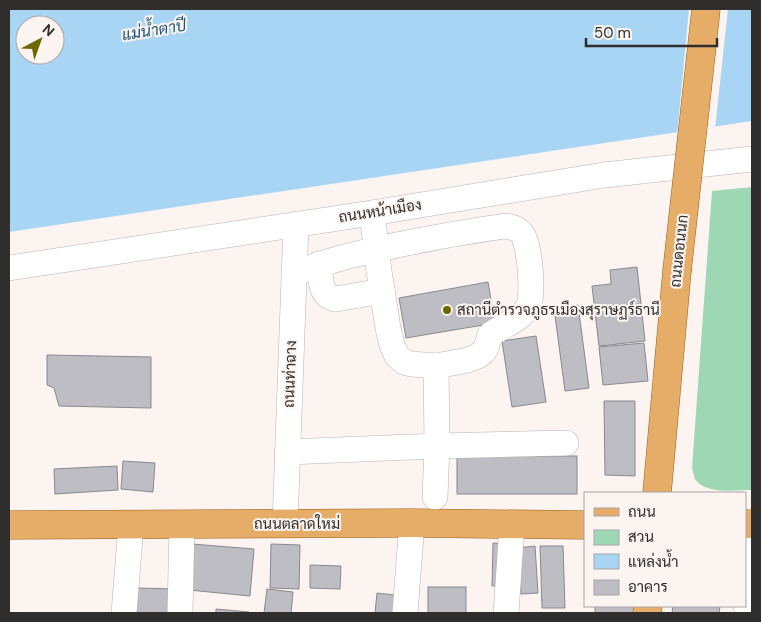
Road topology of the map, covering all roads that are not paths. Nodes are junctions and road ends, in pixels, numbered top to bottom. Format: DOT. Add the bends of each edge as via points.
graph roads {
  1 [pos="706,9"];
  2 [pos="752,159"];
  3 [pos="482,195"];
  4 [pos="372,213"];
  5 [pos="296,224"];
  6 [pos="487,229"];
  7 [pos="376,249"];
  8 [pos="319,264"];
  9 [pos="9,268"];
  10 [pos="294,274"];
  11 [pos="382,291"];
  12 [pos="436,366"];
  13 [pos="566,443"];
  14 [pos="437,446"];
  15 [pos="288,452"];
  16 [pos="657,492"];
  17 [pos="435,497"];
  18 [pos="412,523"];
  19 [pos="182,524"];
  20 [pos="285,524"];
  21 [pos="9,525"];
  22 [pos="131,525"];
  23 [pos="512,525"];
  24 [pos="584,525"];
  25 [pos="752,543"];
  26 [pos="746,596"];
  27 [pos="124,613"];
  28 [pos="180,613"];
  29 [pos="404,613"];
  30 [pos="506,613"];
  1 -- 16 [label="main road, ถนนดอนนก, bridge"];
  2 -- 3 [label="street, ถนนหน้าเมือง" via="604,175"];
  3 -- 4 [label="street, ถนนหน้าเมือง"];
  3 -- 6 [label="street"];
  4 -- 5 [label="street, ถนนหน้าเมือง"];
  4 -- 7 [label="street"];
  5 -- 9 [label="street, ถนนหน้าเมือง"];
  5 -- 10 [label="street, ถนนท่าฉาง"];
  6 -- 7 [label="street"];
  6 -- 12 [label="street" via="512,227 525,239 531,293 528,308 490,335 486,348 478,356"];
  7 -- 8 [label="street"];
  7 -- 11 [label="street"];
  8 -- 10 [label="street"];
  8 -- 11 [label="street" via="322,286 329,298"];
  10 -- 15 [label="street, ถนนท่าฉาง"];
  11 -- 12 [label="street" via="397,356 411,364"];
  12 -- 14 [label="street"];
  13 -- 14 [label="street"];
  14 -- 15 [label="street"];
  14 -- 17 [label="street"];
  15 -- 20 [label="street, ถนนท่าฉาง"];
  18 -- 20 [label="main road, ถนนตลาดใหม่"];
  18 -- 23 [label="main road, ถนนตลาดใหม่"];
  18 -- 29 [label="street"];
  19 -- 20 [label="main road, ถนนตลาดใหม่"];
  19 -- 22 [label="main road, ถนนตลาดใหม่"];
  19 -- 28 [label="street"];
  21 -- 22 [label="main road, ถนนตลาดใหม่"];
  22 -- 27 [label="street"];
  23 -- 24 [label="main road, ถนนตลาดใหม่"];
  23 -- 30 [label="street"];
  25 -- 26 [label="street"];
}
